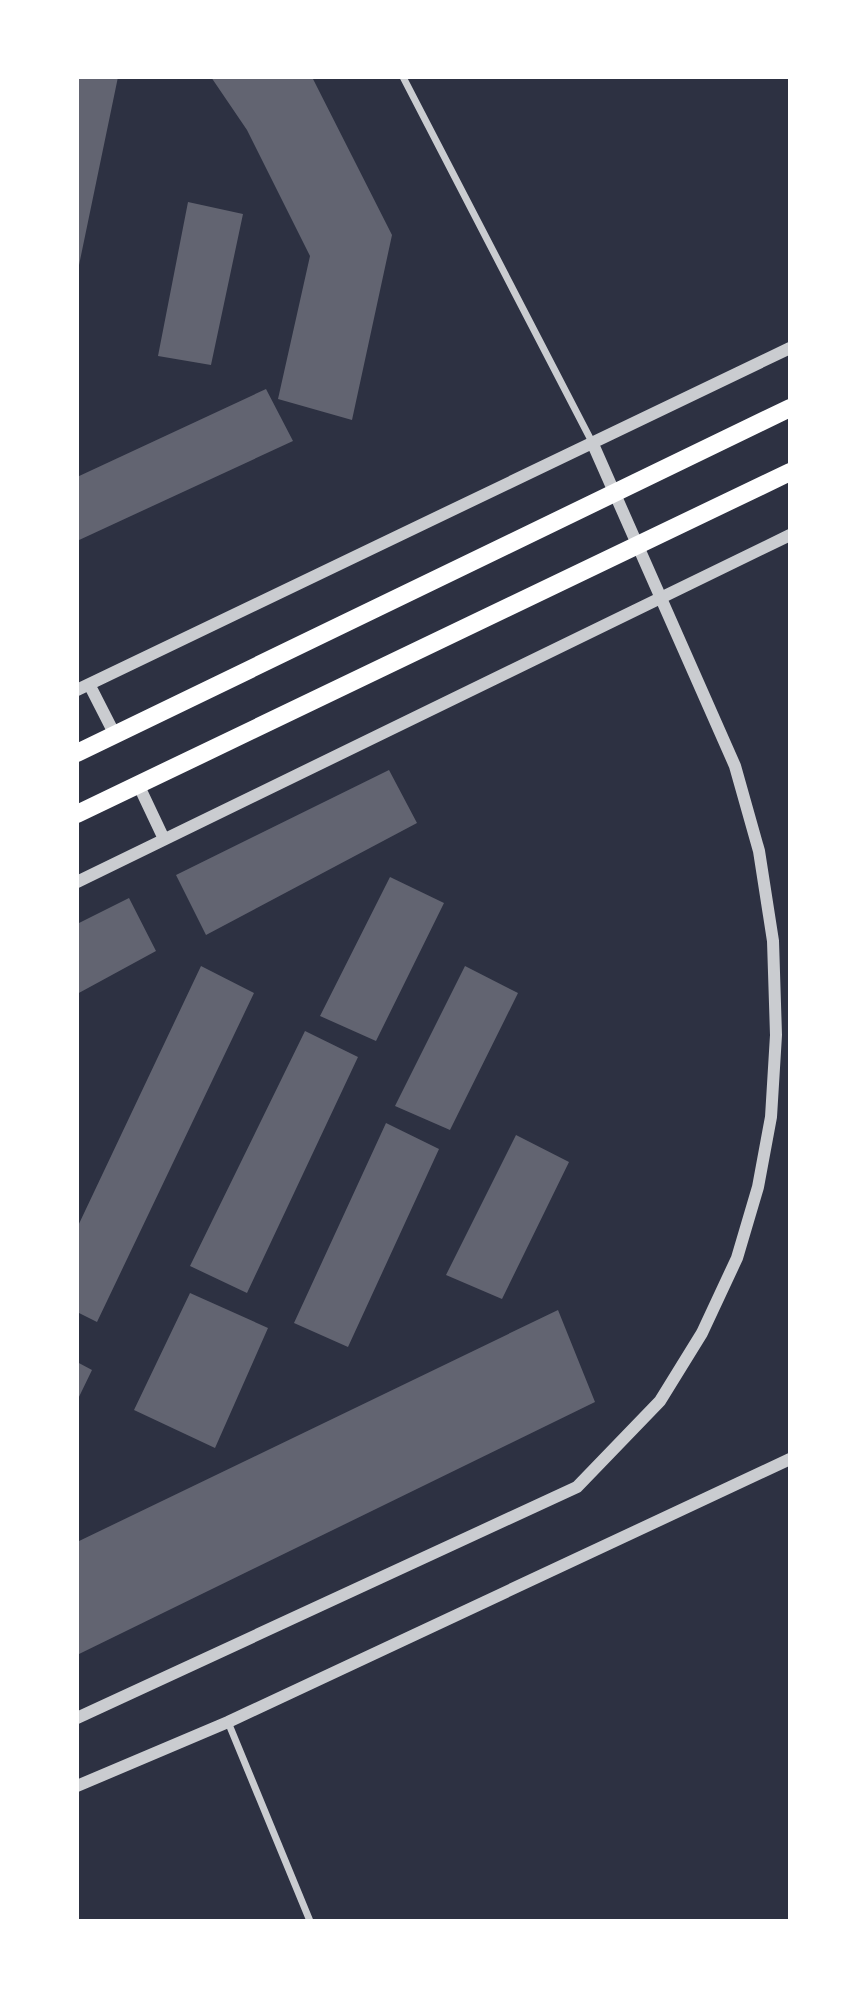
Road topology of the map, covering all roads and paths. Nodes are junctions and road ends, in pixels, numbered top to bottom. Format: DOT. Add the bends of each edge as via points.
graph roads {
  1 [pos="403,77"];
  2 [pos="790,348"];
  3 [pos="790,408"];
  4 [pos="592,442"];
  5 [pos="790,472"];
  6 [pos="615,494"];
  7 [pos="790,535"];
  8 [pos="639,546"];
  9 [pos="662,597"];
  10 [pos="83,687"];
  11 [pos="115,735"];
  12 [pos="77,753"];
  13 [pos="138,784"];
  14 [pos="77,814"];
  15 [pos="164,839"];
  16 [pos="77,882"];
  17 [pos="790,1459"];
  18 [pos="77,1718"];
  19 [pos="228,1721"];
  20 [pos="77,1786"];
  21 [pos="310,1921"];
  1 -- 4 [label="street"];
  2 -- 4 [label="street"];
  3 -- 6 [label="main road"];
  4 -- 6 [label="street"];
  4 -- 10 [label="street"];
  5 -- 8 [label="main road"];
  6 -- 8 [label="street"];
  6 -- 11 [label="main road"];
  7 -- 9 [label="street"];
  8 -- 9 [label="street"];
  8 -- 13 [label="main road"];
  9 -- 15 [label="street"];
  9 -- 18 [label="street" via="734,766 759,851 773,941 776,1035 771,1117 758,1187 737,1258 702,1333 660,1401 577,1487"];
  10 -- 11 [label="street"];
  11 -- 12 [label="main road"];
  13 -- 14 [label="main road"];
  13 -- 15 [label="street"];
  15 -- 16 [label="street"];
  17 -- 19 [label="street"];
  19 -- 20 [label="street"];
  19 -- 21 [label="street"];
}
